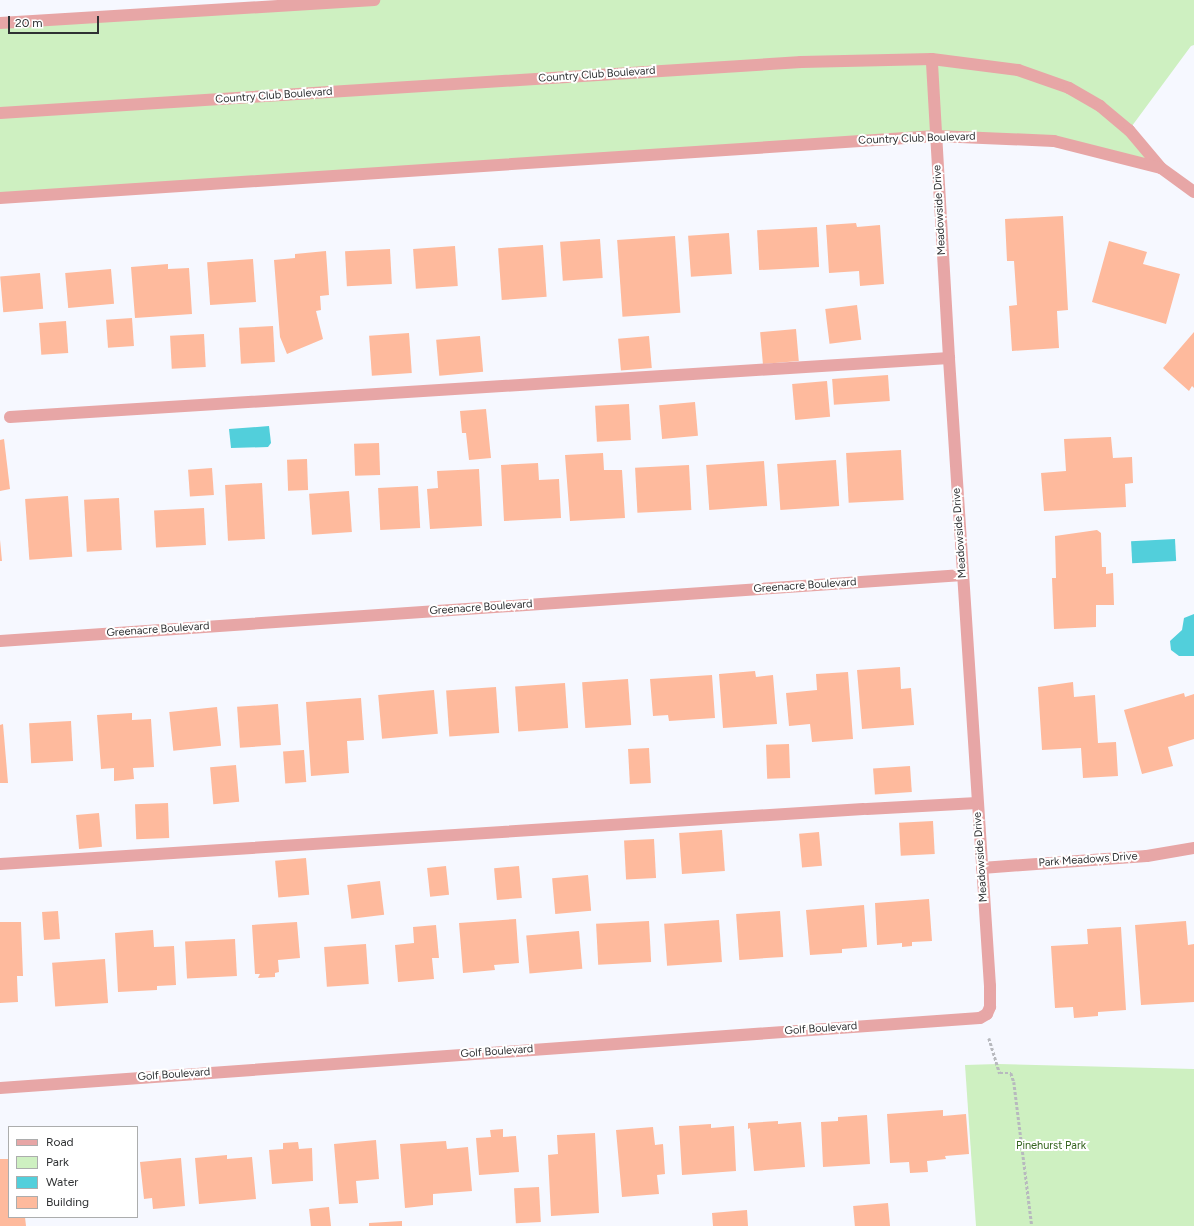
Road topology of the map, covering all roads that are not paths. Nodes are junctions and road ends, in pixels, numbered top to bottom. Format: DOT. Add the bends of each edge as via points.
graph roads {
  1 [pos="374,0"];
  2 [pos="0,23"];
  3 [pos="932,59"];
  4 [pos="0,113"];
  5 [pos="936,136"];
  6 [pos="1160,168"];
  7 [pos="1194,192"];
  8 [pos="0,198"];
  9 [pos="949,358"];
  10 [pos="10,417"];
  11 [pos="963,575"];
  12 [pos="0,641"];
  13 [pos="977,803"];
  14 [pos="1194,848"];
  15 [pos="0,864"];
  16 [pos="982,868"];
  17 [pos="980,1018"];
  18 [pos="0,1088"];
  1 -- 2 [label="street"];
  3 -- 4 [label="street, Country Club Boulevard" via="801,62"];
  3 -- 5 [label="street, Meadowside Drive"];
  3 -- 6 [label="street, Country Club Boulevard" via="1018,70 1069,88 1100,106 1129,130"];
  5 -- 6 [label="street, Country Club Boulevard" via="1054,141"];
  5 -- 8 [label="street, Country Club Boulevard"];
  5 -- 9 [label="street, Meadowside Drive"];
  6 -- 7 [label="street, Country Club Boulevard"];
  9 -- 10 [label="street"];
  9 -- 11 [label="street, Meadowside Drive"];
  11 -- 12 [label="street, Greenacre Boulevard"];
  11 -- 13 [label="street, Meadowside Drive"];
  13 -- 15 [label="street"];
  13 -- 16 [label="street, Meadowside Drive"];
  14 -- 16 [label="street, Park Meadows Drive" via="1147,856"];
  16 -- 17 [label="street, Meadowside Drive" via="990,1007 987,1014"];
  17 -- 18 [label="street, Golf Boulevard"];
}
